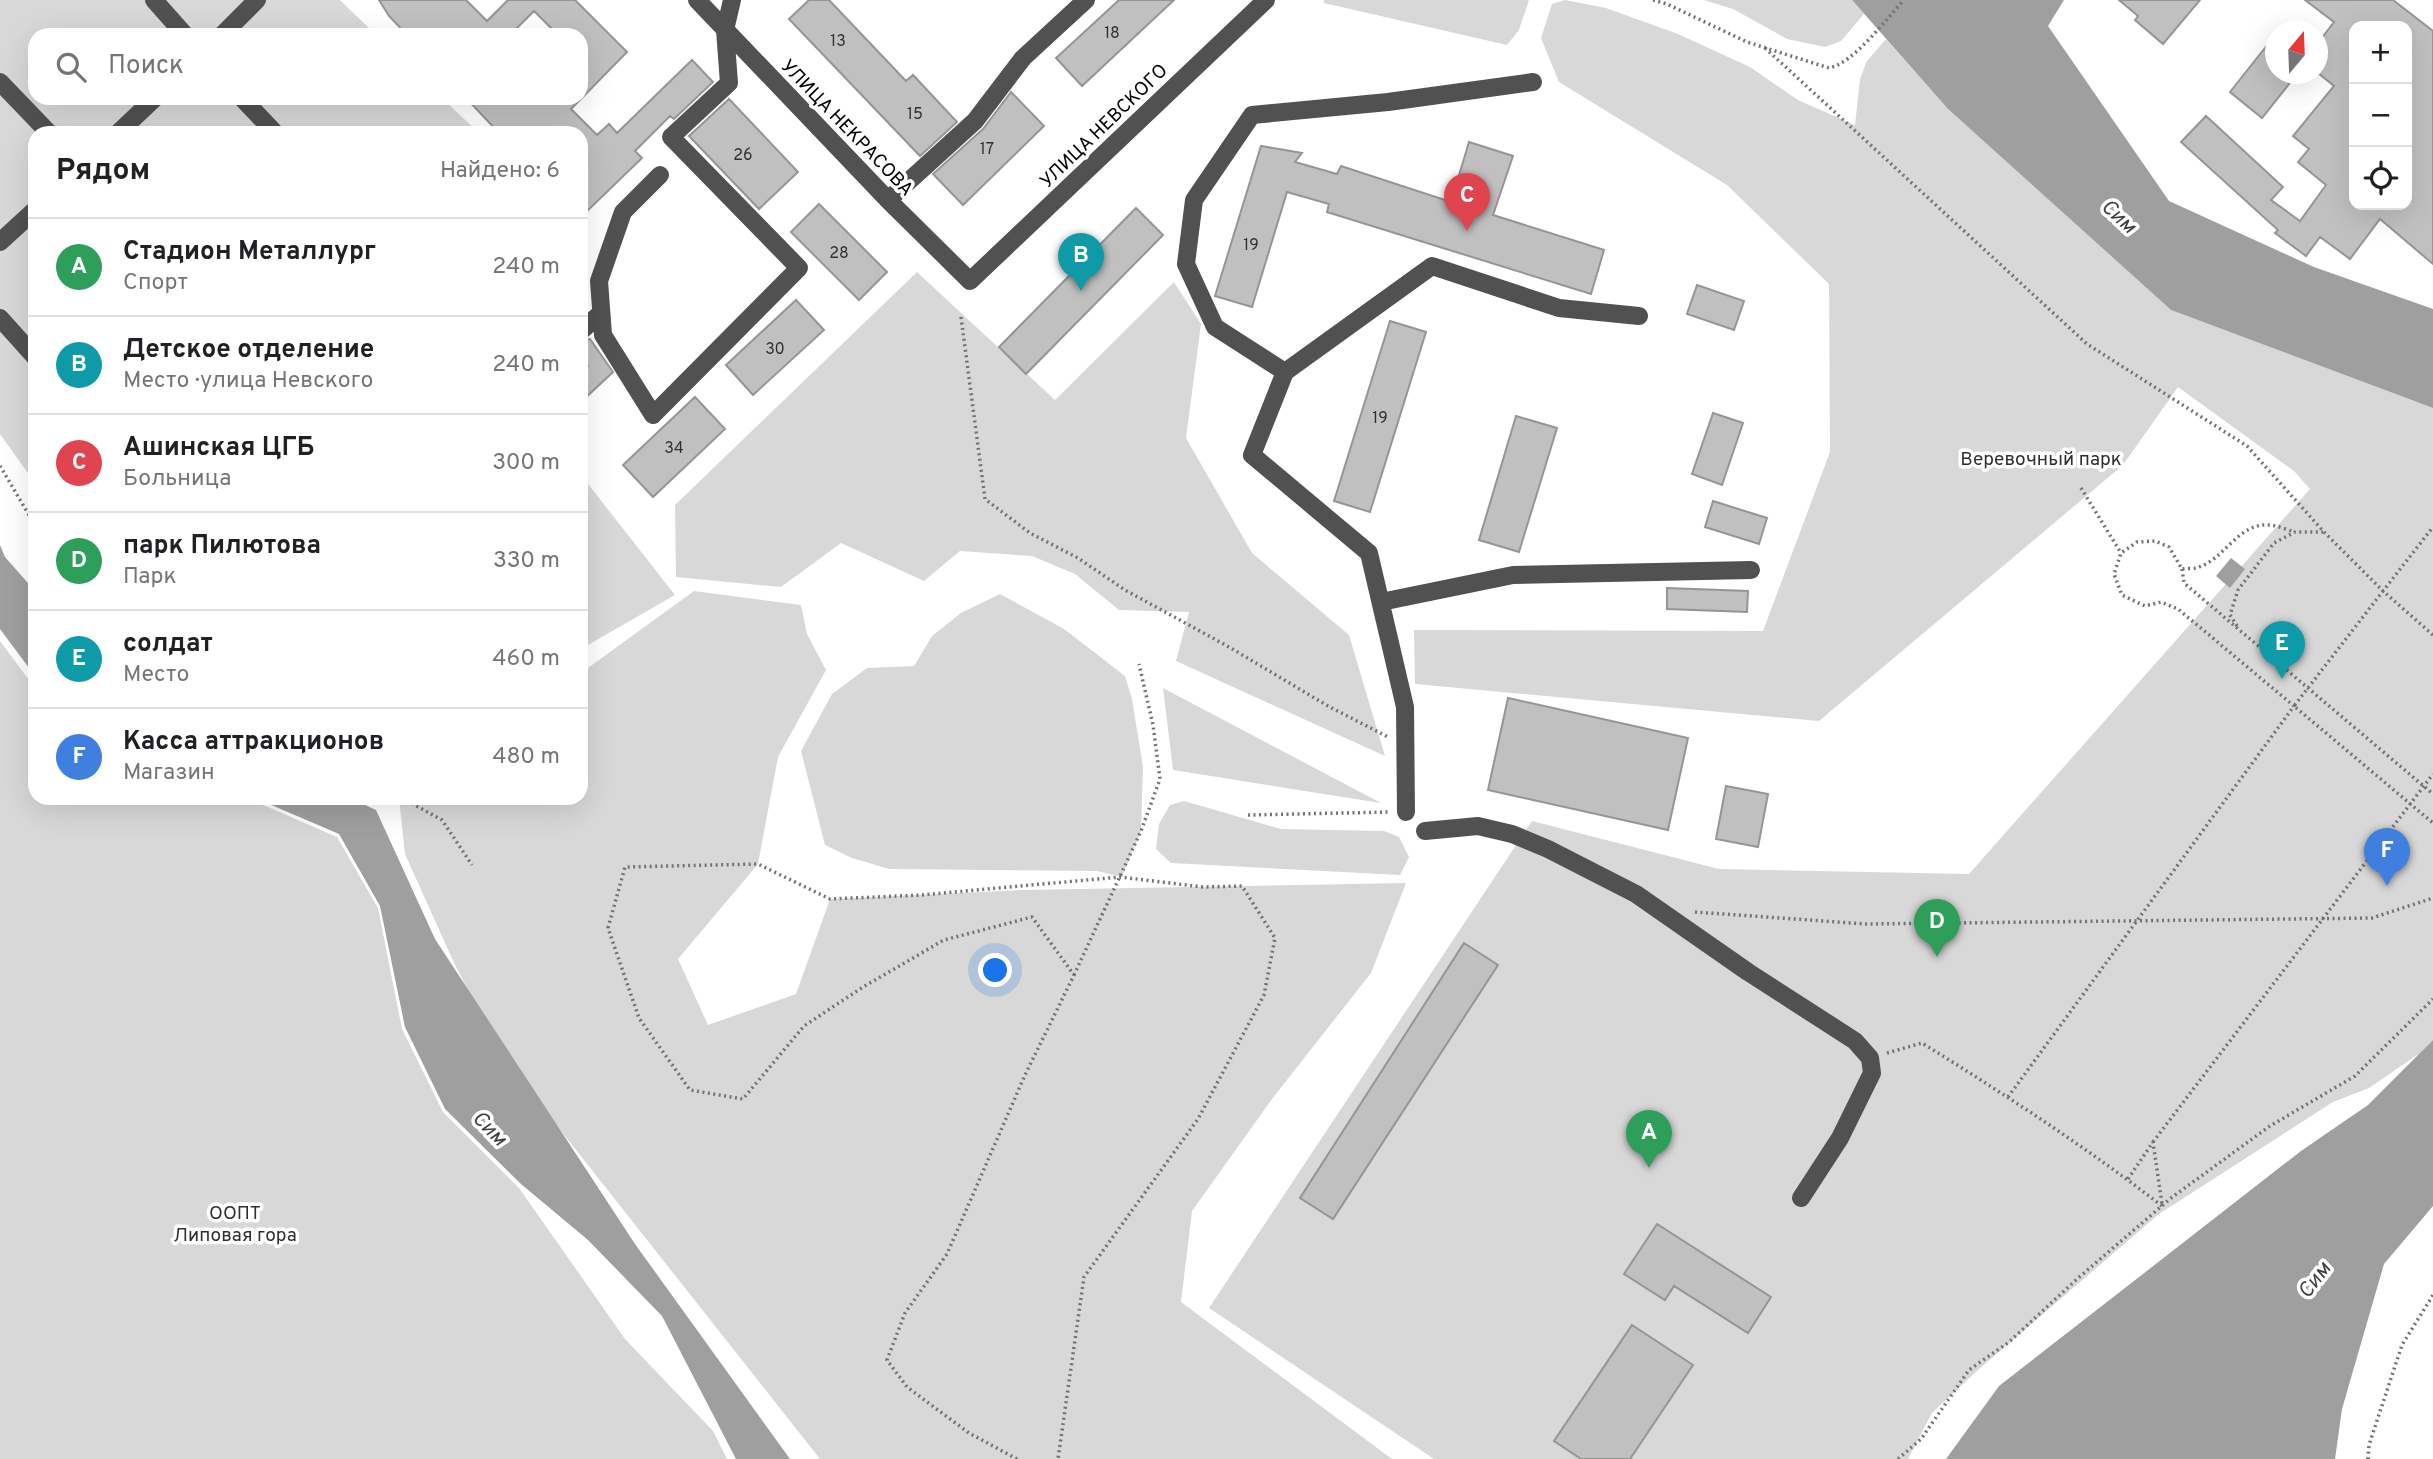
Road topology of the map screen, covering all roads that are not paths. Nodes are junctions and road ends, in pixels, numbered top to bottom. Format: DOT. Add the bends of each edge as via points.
graph roads {
  1 [pos="154,0"];
  2 [pos="257,0"];
  3 [pos="697,0"];
  4 [pos="732,0"];
  5 [pos="1086,0"];
  6 [pos="1266,0"];
  7 [pos="179,28"];
  8 [pos="229,28"];
  9 [pos="725,30"];
  10 [pos="0,82"];
  11 [pos="1533,82"];
  12 [pos="148,105"];
  13 [pos="249,105"];
  14 [pos="42,126"];
  15 [pos="125,126"];
  16 [pos="268,126"];
  17 [pos="660,175"];
  18 [pos="888,200"];
  19 [pos="28,216"];
  20 [pos="0,242"];
  21 [pos="970,281"];
  22 [pos="601,313"];
  23 [pos="1639,316"];
  24 [pos="0,318"];
  25 [pos="588,325"];
  26 [pos="28,349"];
  27 [pos="1285,372"];
  28 [pos="1751,570"];
  29 [pos="1381,602"];
  30 [pos="1406,812"];
  31 [pos="1424,831"];
  32 [pos="1801,1198"];
  1 -- 7 [label="street"];
  2 -- 8 [label="street"];
  3 -- 9 [label="street, УЛИЦА НЕКРАСОВА"];
  4 -- 9 [label="street"];
  5 -- 18 [label="street" via="1023,58 975,121"];
  6 -- 21 [label="street, УЛИЦА НЕВСКОГО"];
  9 -- 18 [label="street, УЛИЦА НЕКРАСОВА"];
  9 -- 22 [label="street" via="729,83 671,137 799,268 653,415 603,335"];
  10 -- 14 [label="street"];
  11 -- 27 [label="street" via="1252,115 1194,200 1186,264 1215,327"];
  12 -- 15 [label="street"];
  13 -- 16 [label="street"];
  17 -- 22 [label="street" via="622,212 599,281"];
  18 -- 21 [label="street, УЛИЦА НЕКРАСОВА"];
  19 -- 20 [label="street"];
  22 -- 25 [label="street"];
  23 -- 27 [label="street" via="1559,308 1432,266"];
  24 -- 26 [label="street"];
  27 -- 29 [label="street" via="1252,455 1369,553"];
  28 -- 29 [label="street" via="1513,575"];
  29 -- 30 [label="street" via="1405,707"];
  31 -- 32 [label="street" via="1478,826 1548,849 1636,894 1854,1041 1870,1058 1872,1073 1840,1138"];
}
